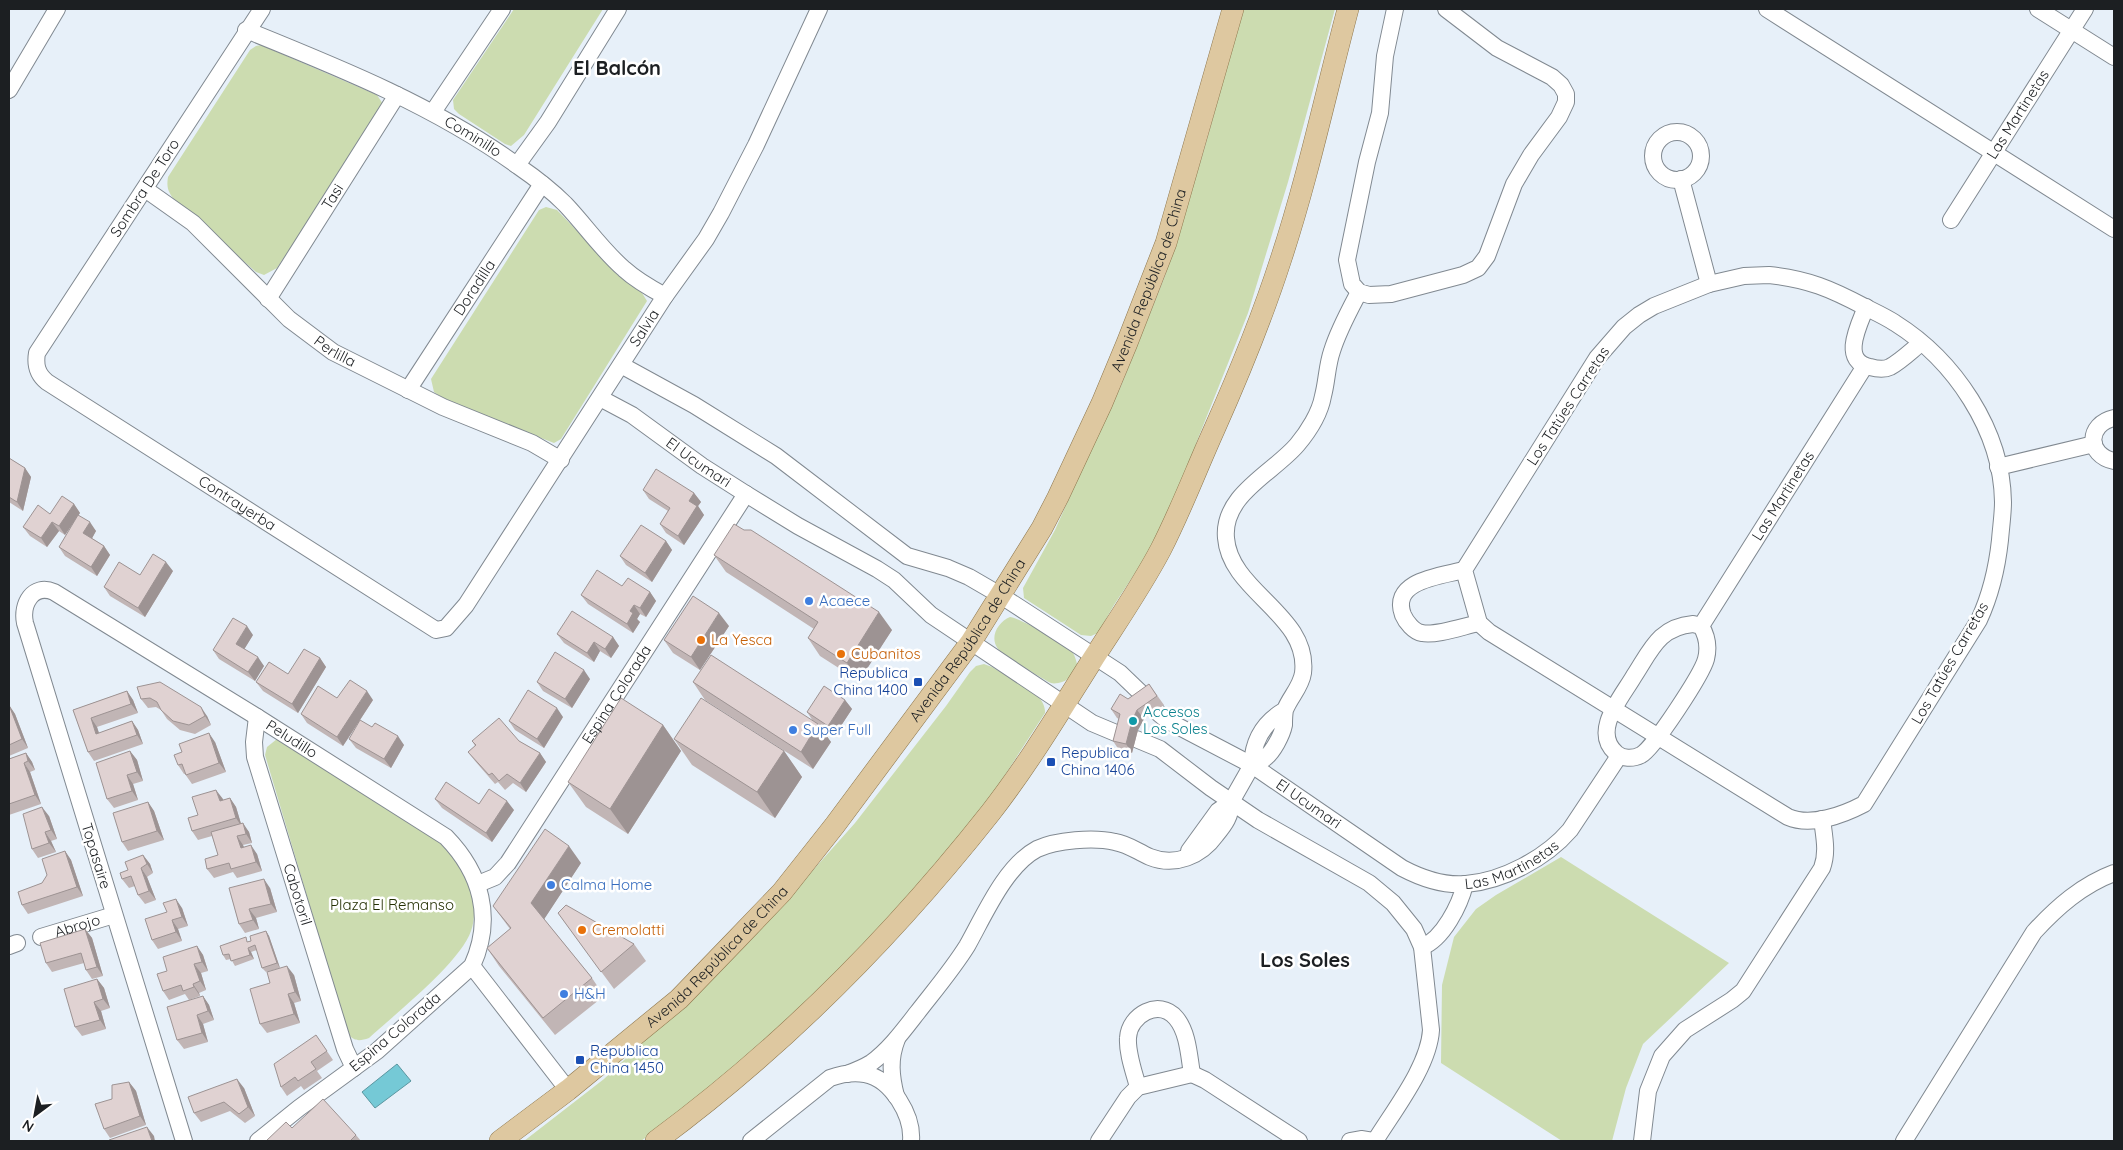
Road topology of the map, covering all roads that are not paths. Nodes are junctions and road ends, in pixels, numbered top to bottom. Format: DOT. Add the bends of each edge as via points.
graph roads {
  1 [pos="58,9"];
  2 [pos="262,9"];
  3 [pos="502,9"];
  4 [pos="618,9"];
  5 [pos="819,9"];
  6 [pos="1233,9"];
  7 [pos="1348,9"];
  8 [pos="1394,9"];
  9 [pos="1446,9"];
  10 [pos="1767,9"];
  11 [pos="2038,9"];
  12 [pos="2085,9"];
  13 [pos="246,30"];
  14 [pos="2072,30"];
  15 [pos="2114,57"];
  16 [pos="9,90"];
  17 [pos="397,95"];
  18 [pos="433,112"];
  19 [pos="1994,153"];
  20 [pos="517,165"];
  21 [pos="1681,179"];
  22 [pos="542,184"];
  23 [pos="145,189"];
  24 [pos="1951,220"];
  25 [pos="2114,229"];
  26 [pos="1709,284"];
  27 [pos="1359,292"];
  28 [pos="665,296"];
  29 [pos="268,299"];
  30 [pos="1866,307"];
  31 [pos="1921,343"];
  32 [pos="621,365"];
  33 [pos="1865,366"];
  34 [pos="37,370"];
  35 [pos="408,390"];
  36 [pos="600,398"];
  37 [pos="2114,418"];
  38 [pos="2094,444"];
  39 [pos="561,460"];
  40 [pos="2114,461"];
  41 [pos="1998,467"];
  42 [pos="746,494"];
  43 [pos="908,556"];
  44 [pos="1464,570"];
  45 [pos="894,580"];
  46 [pos="54,592"];
  47 [pos="1000,595"];
  48 [pos="1479,623"];
  49 [pos="1701,626"];
  50 [pos="441,630"];
  51 [pos="971,642"];
  52 [pos="1095,656"];
  53 [pos="1066,704"];
  54 [pos="1615,708"];
  55 [pos="257,717"];
  56 [pos="1660,736"];
  57 [pos="1619,756"];
  58 [pos="1252,765"];
  59 [pos="1231,802"];
  60 [pos="1822,819"];
  61 [pos="2114,873"];
  62 [pos="478,884"];
  63 [pos="1465,884"];
  64 [pos="114,915"];
  65 [pos="41,937"];
  66 [pos="1422,947"];
  67 [pos="472,966"];
  68 [pos="898,1037"];
  69 [pos="354,1068"];
  70 [pos="847,1074"];
  71 [pos="1192,1074"];
  72 [pos="1138,1088"];
  73 [pos="568,1090"];
  74 [pos="896,1098"];
  75 [pos="184,1141"];
  76 [pos="258,1141"];
  77 [pos="500,1141"];
  78 [pos="656,1141"];
  79 [pos="751,1141"];
  80 [pos="911,1141"];
  81 [pos="1099,1141"];
  82 [pos="1299,1141"];
  83 [pos="1350,1141"];
  84 [pos="1374,1141"];
  85 [pos="1642,1141"];
  86 [pos="1904,1141"];
  1 -- 16 [label="street"];
  2 -- 13 [label="street, Sombra De Toro"];
  3 -- 18 [label="street"];
  4 -- 20 [label="street" via="561,102"];
  5 -- 28 [label="street, Salvia" via="721,213"];
  6 -- 47 [label="main road, Avenida República de China" via="1166,243 1149,289 1102,403 1058,497"];
  7 -- 52 [label="main road" via="1290,231 1250,348 1184,504 1139,587"];
  8 -- 27 [label="street" via="1385,56 1380,113 1347,260 1349,276"];
  9 -- 27 [label="street" via="1497,48 1552,77 1561,85 1566,102 1560,118 1520,172 1487,256 1478,268 1391,294"];
  10 -- 19 [label="street"];
  11 -- 14 [label="street"];
  12 -- 14 [label="street, Las Martinetas"];
  13 -- 17 [label="street, Cominillo"];
  13 -- 23 [label="street, Sombra De Toro"];
  14 -- 15 [label="street"];
  14 -- 19 [label="street, Las Martinetas"];
  17 -- 18 [label="street, Cominillo"];
  17 -- 29 [label="street, Tasi"];
  18 -- 20 [label="street, Cominillo"];
  19 -- 24 [label="street, Las Martinetas"];
  19 -- 25 [label="street"];
  20 -- 22 [label="street, Cominillo"];
  21 -- 26 [label="street"];
  22 -- 28 [label="street, Cominillo" via="564,203 623,269"];
  22 -- 35 [label="street, Doradilla"];
  23 -- 29 [label="street, Perlilla" via="193,223"];
  23 -- 34 [label="street, Sombra De Toro" via="37,353"];
  26 -- 30 [label="street, Los Tatúes Carretas" via="1744,276 1794,278 1821,285"];
  26 -- 44 [label="street, Los Tatúes Carretas" via="1654,306 1611,340"];
  27 -- 58 [label="street" via="1331,353 1321,402 1306,433 1242,496 1229,516 1226,528 1231,558 1294,635 1303,661 1303,673 1295,694 1286,710 1267,723 1252,751"];
  28 -- 32 [label="street, Salvia"];
  29 -- 35 [label="street, Perlilla" via="333,352"];
  30 -- 31 [label="street, Los Tatúes Carretas" via="1896,323"];
  30 -- 33 [label="street" via="1853,342 1854,353"];
  31 -- 33 [label="street" via="1888,368"];
  31 -- 41 [label="street, Los Tatúes Carretas" via="1959,381 1983,422"];
  32 -- 36 [label="street, Salvia"];
  32 -- 43 [label="street" via="735,430 789,466"];
  33 -- 49 [label="street, Las Martinetas"];
  34 -- 50 [label="street, Contrayerba" via="47,382 425,625"];
  35 -- 39 [label="street, Perlilla" via="532,443"];
  36 -- 39 [label="street, Salvia"];
  36 -- 42 [label="street, El Ucumari" via="632,416"];
  37 -- 38 [label="street" via="2107,419 2096,429"];
  38 -- 40 [label="street" via="2101,456"];
  38 -- 41 [label="street"];
  39 -- 50 [label="street, Salvia" via="466,605"];
  41 -- 60 [label="street, Los Tatúes Carretas" via="2003,502 2001,530 1992,587 1979,620 1864,804"];
  42 -- 45 [label="street, El Ucumari"];
  42 -- 62 [label="street, Espina Colorada" via="508,863 496,877"];
  43 -- 45 [label="street"];
  43 -- 47 [label="street, El Ucumari" via="948,568"];
  44 -- 48 [label="street"];
  44 -- 48 [label="street" via="1415,583 1403,598 1403,614 1421,633"];
  45 -- 51 [label="street, El Ucumari" via="931,615"];
  46 -- 55 [label="street, Peludillo"];
  46 -- 64 [label="street, Topasaire" via="44,589 33,593 27,600 23,615"];
  47 -- 51 [label="main road, Avenida República de China"];
  47 -- 52 [label="street, El Ucumari"];
  48 -- 54 [label="street"];
  49 -- 54 [label="street" via="1674,627 1659,638"];
  49 -- 56 [label="street" via="1708,646 1704,665"];
  51 -- 53 [label="street, El Ucumari"];
  51 -- 73 [label="main road, Avenida República de China" via="782,892 680,999"];
  52 -- 53 [label="main road"];
  52 -- 58 [label="street, El Ucumari" via="1132,683 1168,721"];
  53 -- 59 [label="street, El Ucumari" via="1092,723 1160,749"];
  53 -- 78 [label="main road" via="990,813 890,930 768,1049"];
  54 -- 56 [label="street"];
  54 -- 57 [label="street" via="1608,722 1606,738"];
  55 -- 62 [label="street, Peludillo" via="446,837 460,852"];
  55 -- 69 [label="street, Cabotoril" via="255,758 345,1049"];
  56 -- 57 [label="street" via="1639,756"];
  56 -- 60 [label="street" via="1788,817 1796,821"];
  57 -- 63 [label="street, Las Martinetas" via="1561,840 1514,869"];
  58 -- 59 [label="street"];
  58 -- 63 [label="street, El Ucumari" via="1402,868 1437,882"];
  59 -- 66 [label="street" via="1277,833 1381,892 1403,913"];
  59 -- 68 [label="street" via="1218,811 1197,842 1180,859 1160,860 1129,846 1101,840 1061,842 1030,853 1012,870 950,972"];
  60 -- 85 [label="street" via="1826,859 1822,868 1742,991 1684,1030 1662,1056 1648,1091"];
  61 -- 86 [label="street" via="2062,902 2034,932"];
  62 -- 67 [label="street, Peludillo" via="482,923"];
  63 -- 66 [label="street, Las Martinetas" via="1457,907 1439,935"];
  64 -- 65 [label="street, Abrojo"];
  64 -- 75 [label="street, Topasaire"];
  66 -- 84 [label="street" via="1431,1030 1428,1052"];
  67 -- 69 [label="street, Espina Colorada"];
  67 -- 73 [label="street"];
  68 -- 70 [label="street" via="871,1062"];
  68 -- 74 [label="street" via="891,1065"];
  69 -- 76 [label="street, Espina Colorada"];
  70 -- 74 [label="street" via="867,1074 876,1078"];
  70 -- 79 [label="street" via="830,1078 818,1086"];
  71 -- 72 [label="street"];
  71 -- 72 [label="street" via="1184,1033 1176,1018 1168,1012 1145,1011 1130,1027 1128,1038"];
  71 -- 82 [label="street"];
  72 -- 81 [label="street" via="1128,1097"];
  73 -- 77 [label="main road, Avenida República de China"];
  74 -- 80 [label="street" via="909,1121"];
  83 -- 84 [label="street"];
}
